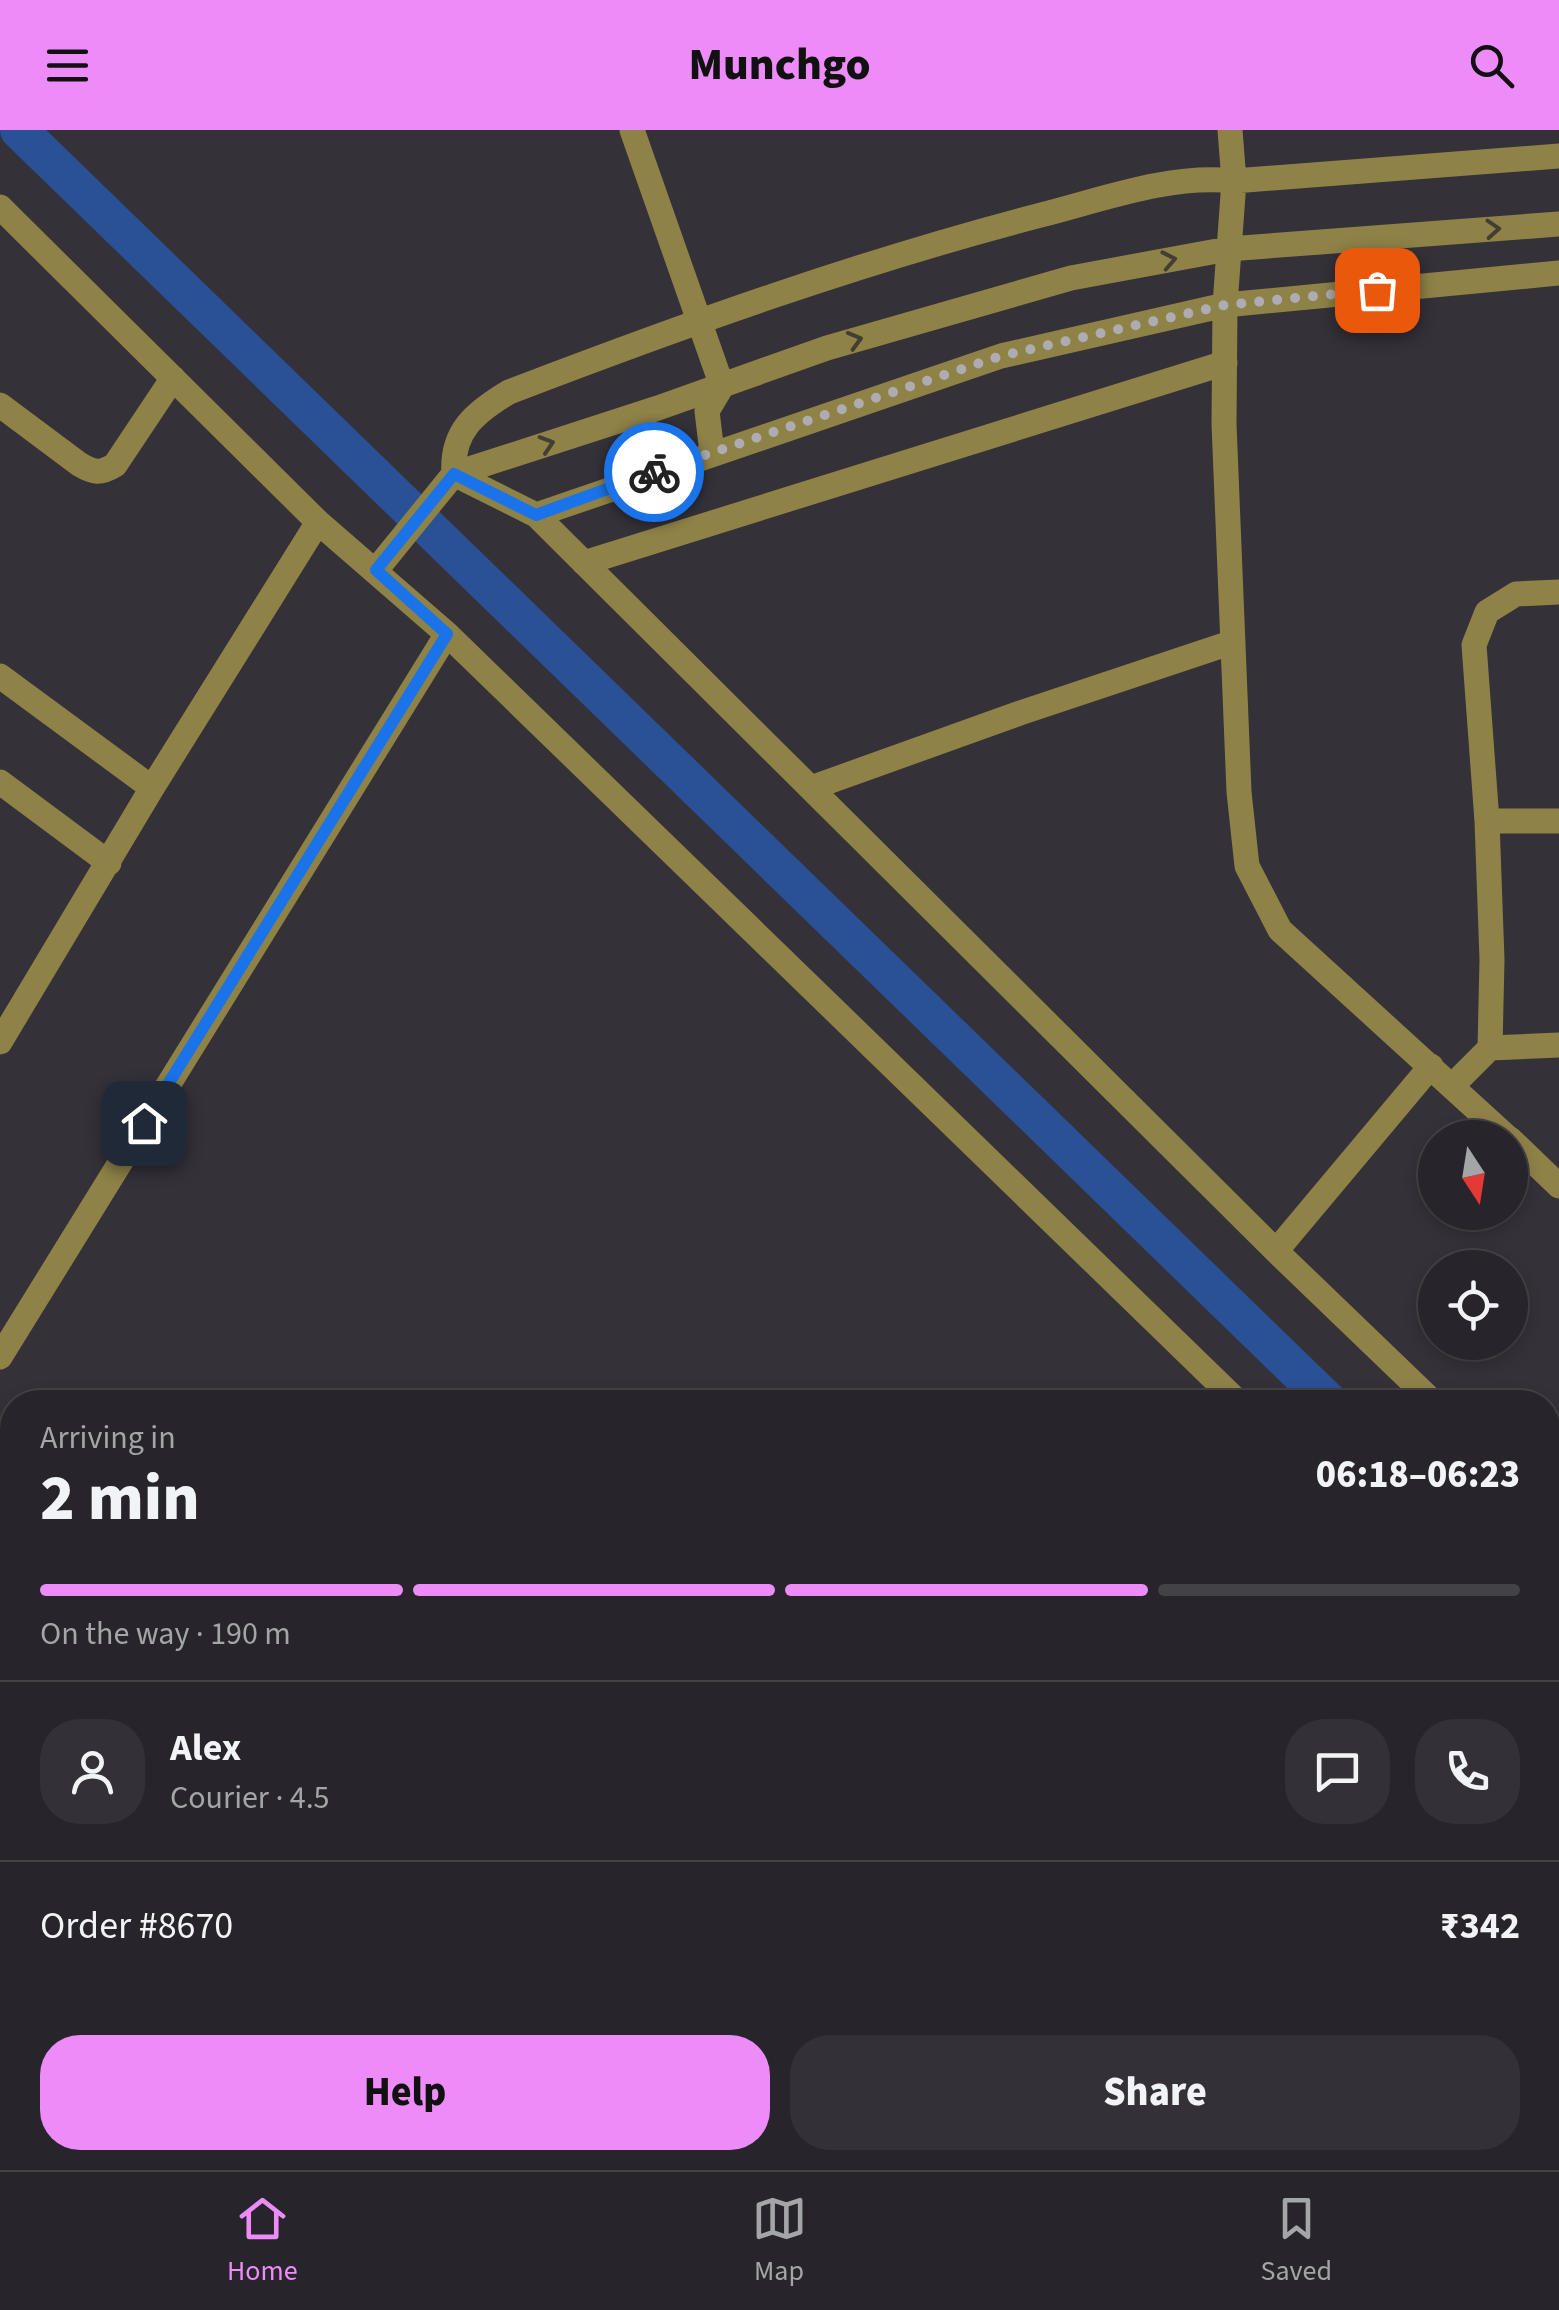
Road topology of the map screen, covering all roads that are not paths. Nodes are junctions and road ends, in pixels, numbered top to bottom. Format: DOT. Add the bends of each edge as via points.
graph roads {
  1 [pos="632,130"];
  2 [pos="1230,130"];
  3 [pos="1559,156"];
  4 [pos="1234,181"];
  5 [pos="0,207"];
  6 [pos="1559,224"];
  7 [pos="1228,248"];
  8 [pos="1559,274"];
  9 [pos="1225,305"];
  10 [pos="699,319"];
  11 [pos="1225,363"];
  12 [pos="173,378"];
  13 [pos="722,386"];
  14 [pos="0,406"];
  15 [pos="712,453"];
  16 [pos="447,484"];
  17 [pos="536,515"];
  18 [pos="318,522"];
  19 [pos="384,560"];
  20 [pos="584,563"];
  21 [pos="1559,592"];
  22 [pos="447,634"];
  23 [pos="1233,642"];
  24 [pos="0,676"];
  25 [pos="0,782"];
  26 [pos="152,788"];
  27 [pos="811,788"];
  28 [pos="1487,821"];
  29 [pos="1559,821"];
  30 [pos="109,863"];
  31 [pos="0,1042"];
  32 [pos="1559,1045"];
  33 [pos="1490,1048"];
  34 [pos="1430,1066"];
  35 [pos="1453,1085"];
  36 [pos="1490,1120"];
  37 [pos="1528,1156"];
  38 [pos="1559,1186"];
  39 [pos="1276,1251"];
  40 [pos="0,1357"];
  41 [pos="1226,1390"];
  42 [pos="1421,1390"];
  1 -- 10 [label="street"];
  2 -- 4 [label="street"];
  3 -- 4 [label="street"];
  4 -- 7 [label="street"];
  4 -- 10 [label="street" via="1173,182 1116,195 944,240"];
  5 -- 12 [label="street"];
  7 -- 6 [label="street, one-way"];
  7 -- 9 [label="street"];
  13 -- 7 [label="street, one-way" via="827,348 1071,278"];
  8 -- 9 [label="street"];
  9 -- 11 [label="street"];
  9 -- 15 [label="street" via="1001,356"];
  10 -- 13 [label="street"];
  10 -- 16 [label="street" via="490,404 461,432"];
  11 -- 20 [label="street"];
  11 -- 23 [label="street"];
  12 -- 14 [label="street" via="116,465 103,472 79,464"];
  12 -- 18 [label="street"];
  13 -- 15 [label="street" via="707,410"];
  16 -- 13 [label="street, one-way"];
  15 -- 17 [label="street"];
  16 -- 17 [label="street"];
  16 -- 19 [label="street"];
  17 -- 20 [label="street"];
  18 -- 19 [label="street"];
  18 -- 26 [label="street"];
  19 -- 22 [label="street"];
  20 -- 27 [label="street"];
  21 -- 28 [label="street" via="1516,594 1487,612 1474,645"];
  22 -- 40 [label="street"];
  22 -- 41 [label="street"];
  23 -- 27 [label="street"];
  23 -- 34 [label="street" via="1247,866 1280,930"];
  24 -- 26 [label="street"];
  25 -- 30 [label="street"];
  26 -- 30 [label="street"];
  27 -- 39 [label="street"];
  28 -- 29 [label="street"];
  28 -- 33 [label="street"];
  30 -- 31 [label="street"];
  32 -- 33 [label="street"];
  33 -- 35 [label="street"];
  34 -- 35 [label="street"];
  34 -- 39 [label="street"];
  35 -- 36 [label="street"];
  37 -- 38 [label="street"];
  39 -- 42 [label="street"];
}
